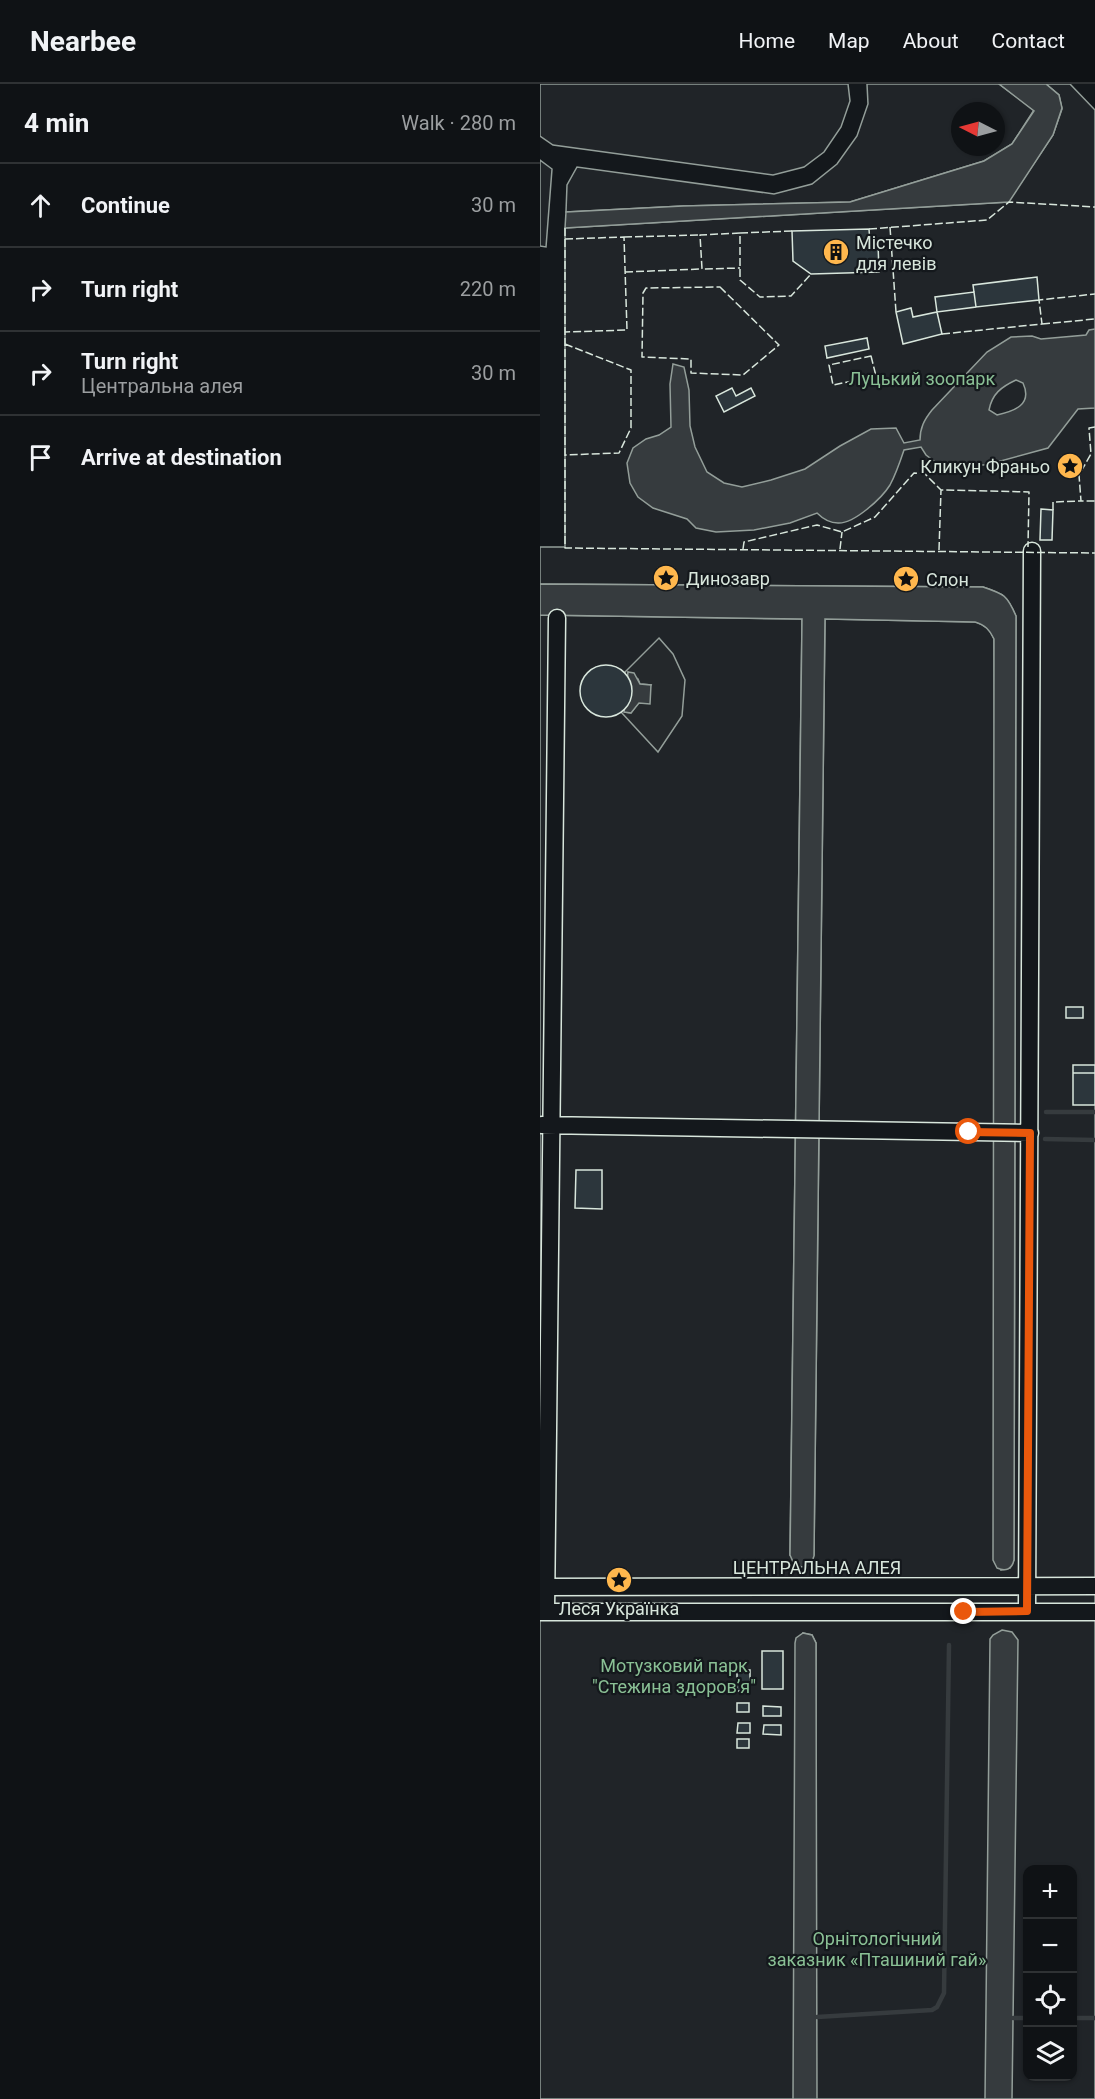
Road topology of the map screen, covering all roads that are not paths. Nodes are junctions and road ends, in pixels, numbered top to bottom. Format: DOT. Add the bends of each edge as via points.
graph roads {
  1 [pos="1032,551"];
  2 [pos="557,618"];
  3 [pos="546,1125"];
  4 [pos="1030,1133"];
  5 [pos="1028,1585"];
  6 [pos="964,1586"];
  7 [pos="1095,1586"];
  8 [pos="543,1587"];
  9 [pos="752,1587"];
  10 [pos="1027,1611"];
  11 [pos="543,1612"];
  12 [pos="752,1612"];
  13 [pos="964,1612"];
  14 [pos="1095,1612"];
  1 -- 4 [label="street"];
  2 -- 3 [label="street"];
  3 -- 4 [label="street"];
  3 -- 8 [label="street"];
  4 -- 5 [label="street"];
  5 -- 6 [label="street, ЦЕНТРАЛЬНА АЛЕЯ"];
  5 -- 7 [label="street, ЦЕНТРАЛЬНА АЛЕЯ"];
  5 -- 10 [label="street"];
  6 -- 9 [label="street, ЦЕНТРАЛЬНА АЛЕЯ"];
  6 -- 13 [label="street"];
  8 -- 9 [label="street, ЦЕНТРАЛЬНА АЛЕЯ"];
  8 -- 11 [label="street"];
  9 -- 12 [label="street"];
  10 -- 13 [label="street"];
  10 -- 14 [label="street"];
  11 -- 12 [label="street"];
  12 -- 13 [label="street"];
}
